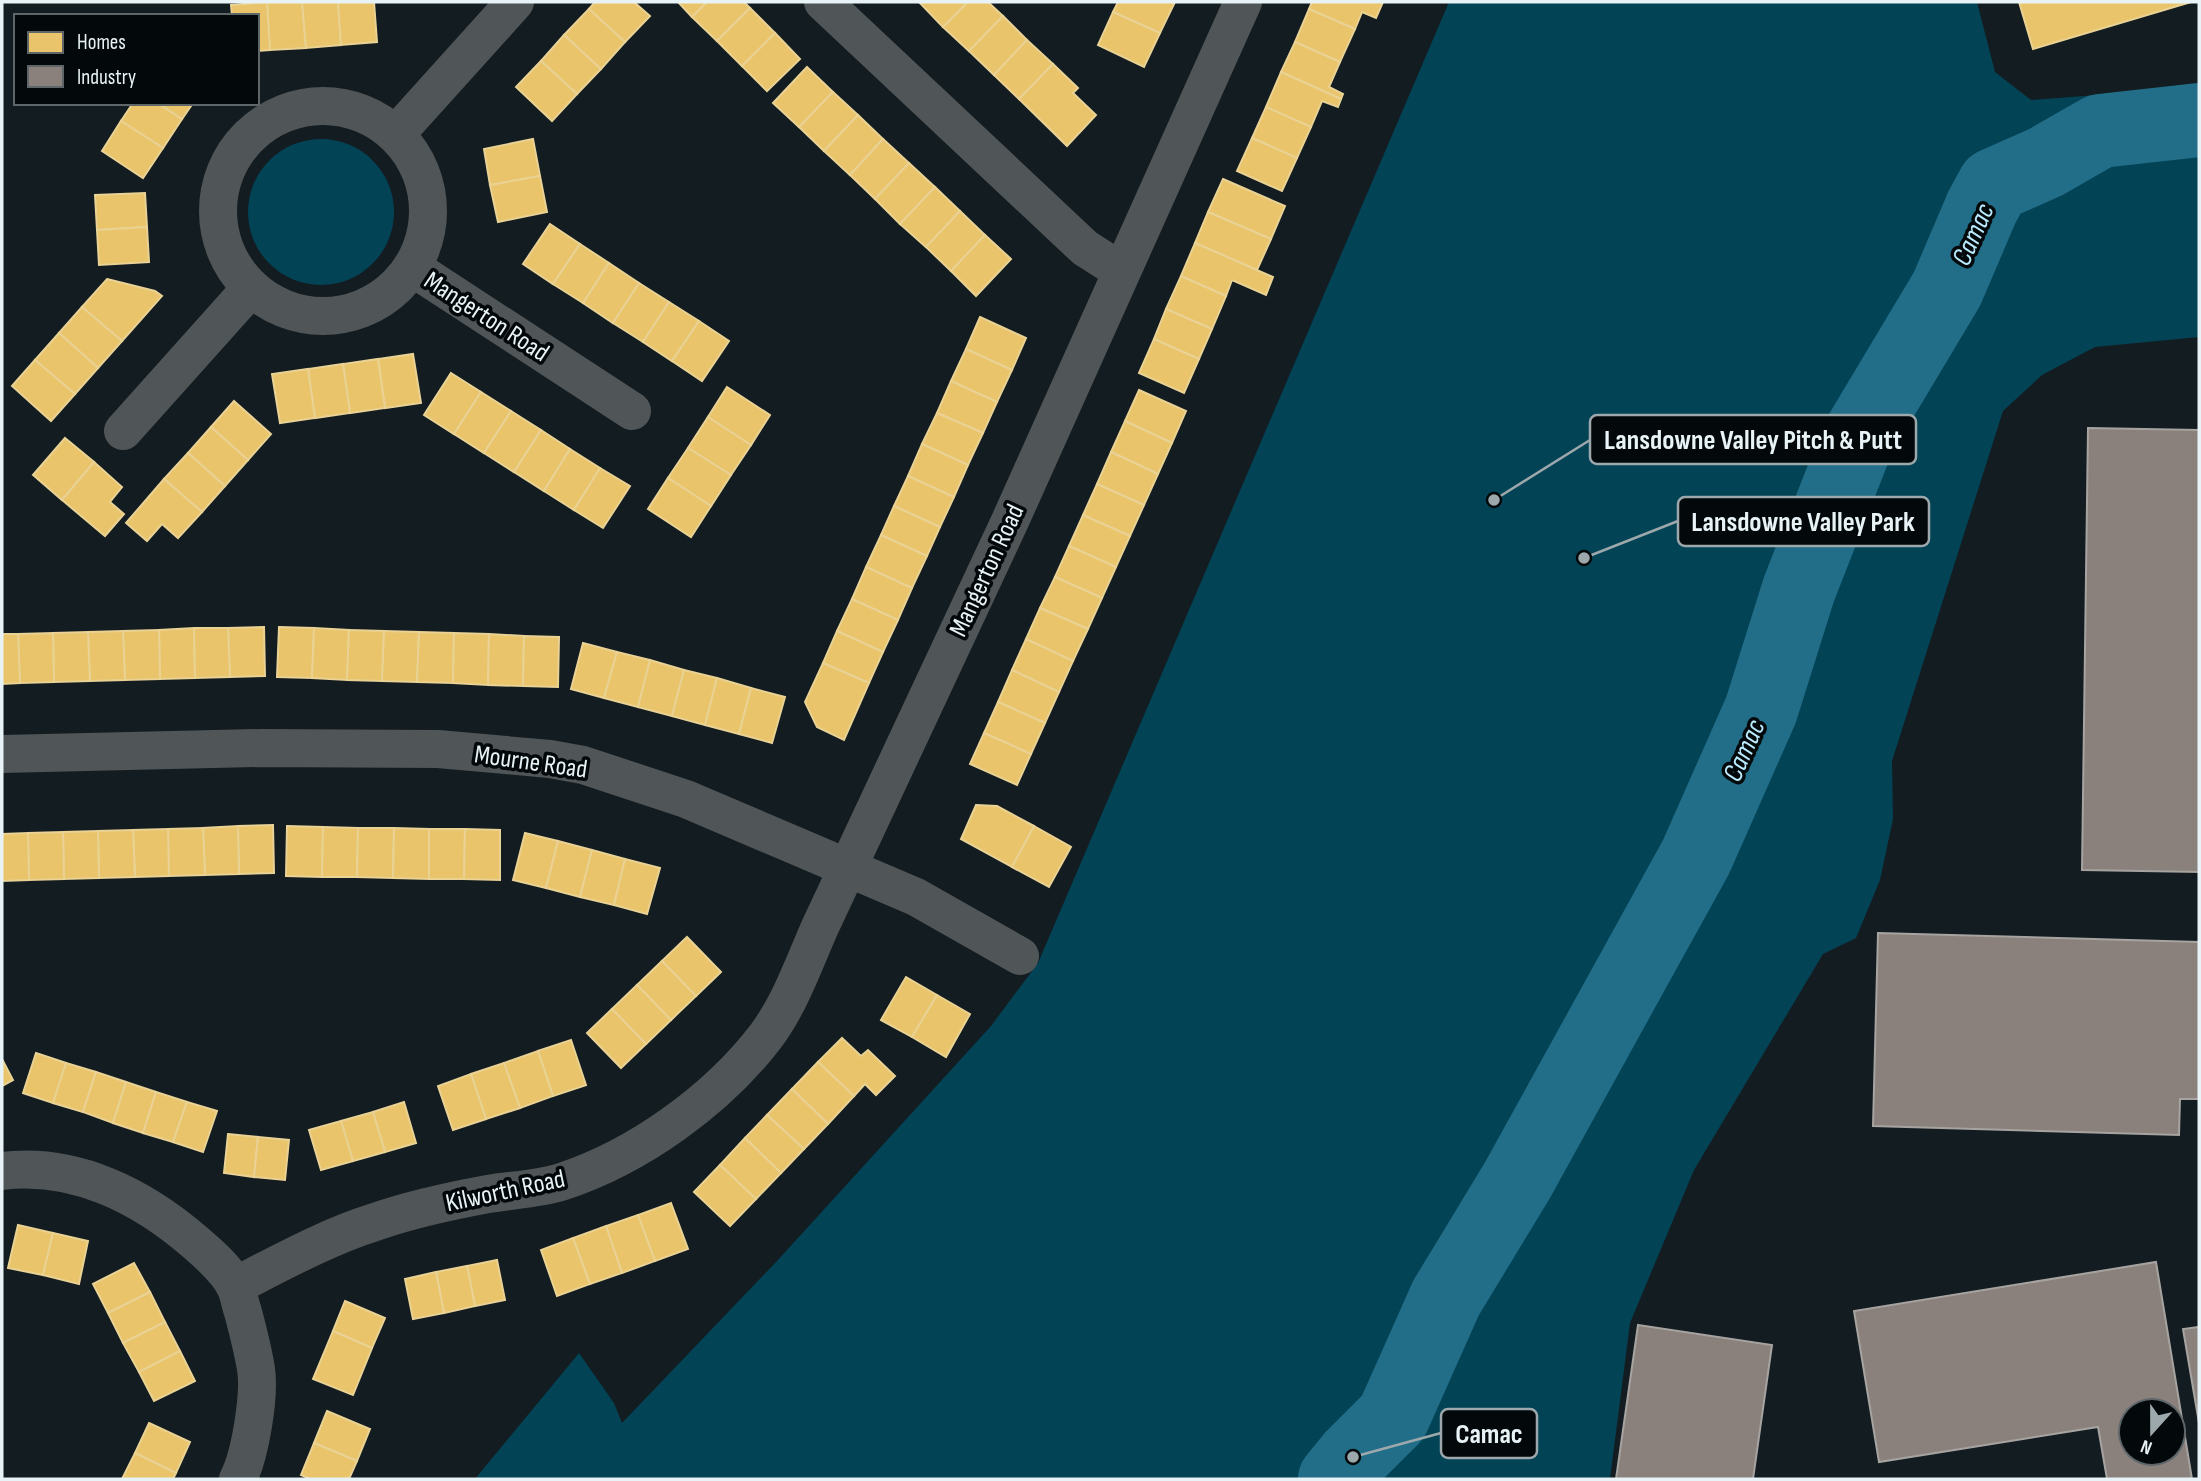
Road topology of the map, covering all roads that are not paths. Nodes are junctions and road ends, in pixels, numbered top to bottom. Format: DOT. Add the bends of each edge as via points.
graph roads {
  1 [pos="515,2"];
  2 [pos="823,2"];
  3 [pos="1243,2"];
  4 [pos="396,134"];
  5 [pos="413,268"];
  6 [pos="1121,271"];
  7 [pos="251,288"];
  8 [pos="632,411"];
  9 [pos="123,431"];
  10 [pos="2,754"];
  11 [pos="849,868"];
  12 [pos="1020,956"];
  13 [pos="2,1171"];
  14 [pos="235,1286"];
  15 [pos="238,1479"];
  1 -- 4 [label="street"];
  2 -- 6 [label="street" via="1085,248"];
  3 -- 6 [label="street, Mangerton Road"];
  4 -- 5 [label="street, Mangerton Road" via="412,152 428,198 424,246"];
  4 -- 7 [label="street, Mangerton Road" via="352,109 302,107 277,115 238,148 218,194 218,220 234,268"];
  5 -- 7 [label="street, Mangerton Road" via="380,300 336,315 290,311"];
  5 -- 8 [label="street, Mangerton Road"];
  6 -- 11 [label="street, Mangerton Road"];
  7 -- 9 [label="street"];
  10 -- 11 [label="street, Mourne Road" via="438,749 550,759 583,765 686,799"];
  11 -- 12 [label="street, Mourne Road" via="916,897"];
  11 -- 14 [label="street, Kilworth Road" via="767,1035 723,1082 668,1128 616,1160 559,1183 455,1200 374,1222"];
  13 -- 14 [label="street" via="46,1170 121,1190 212,1256"];
  14 -- 15 [label="street" via="256,1372 253,1427 246,1465"];
}
